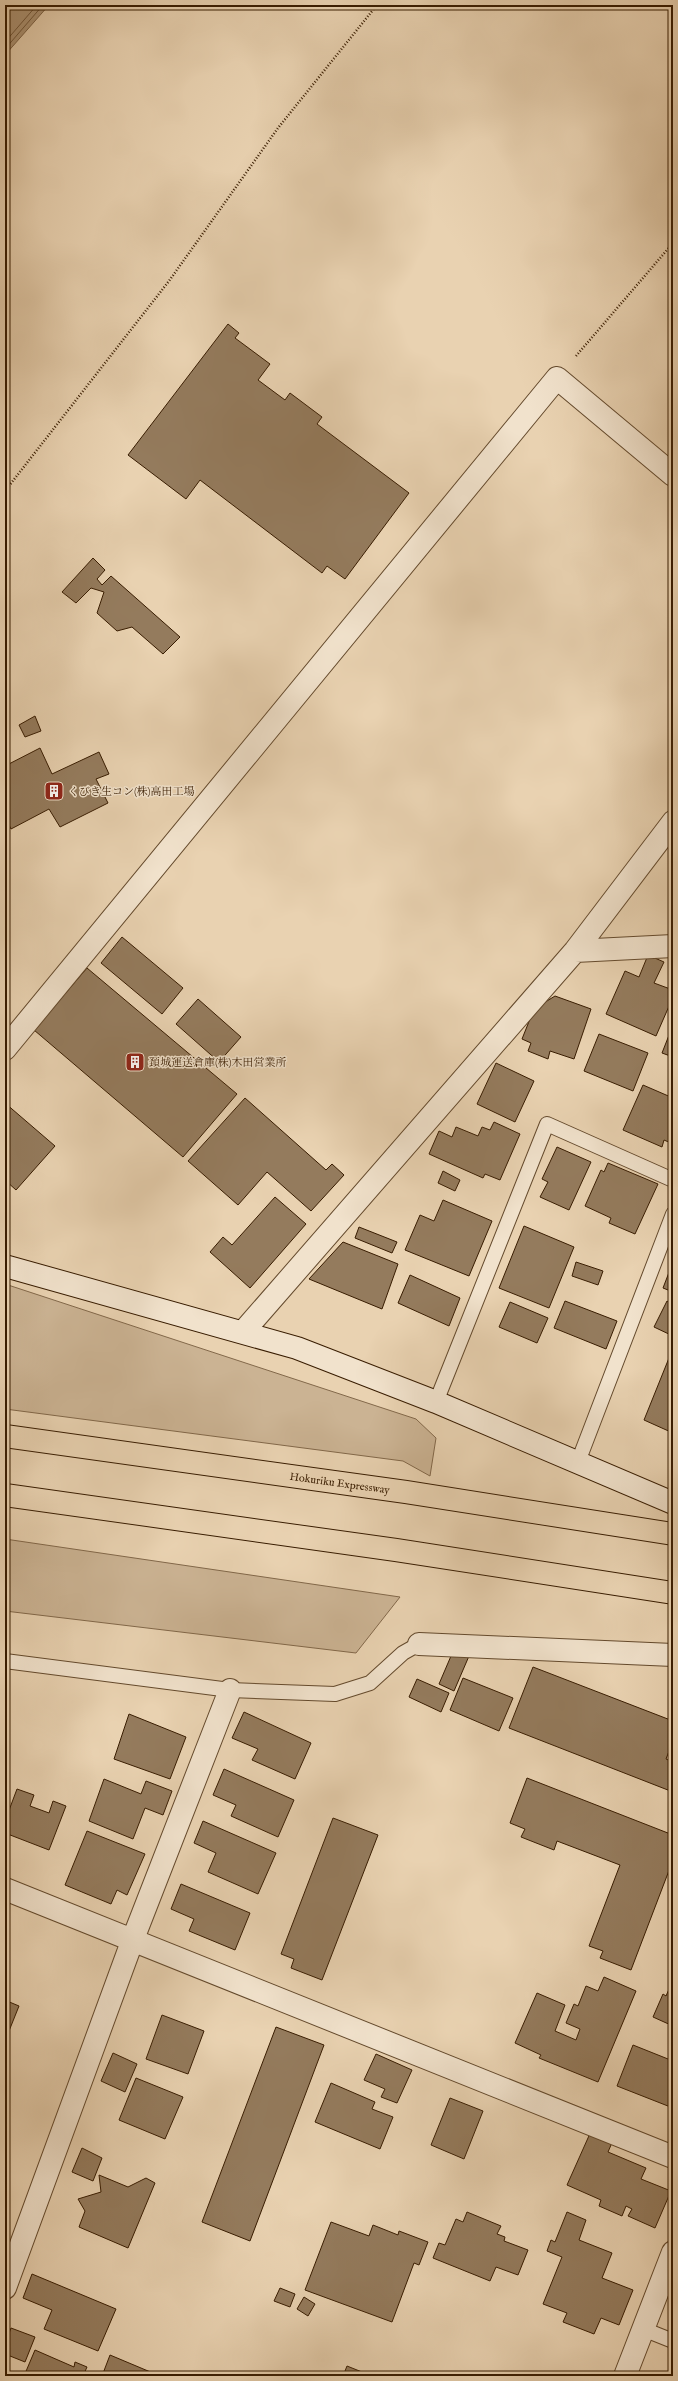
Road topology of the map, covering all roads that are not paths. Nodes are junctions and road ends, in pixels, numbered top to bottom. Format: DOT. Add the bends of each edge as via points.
graph roads {
  1 [pos="673,475"];
  2 [pos="673,822"];
  3 [pos="673,946"];
  4 [pos="575,950"];
  5 [pos="5,1049"];
  6 [pos="673,1180"];
  7 [pos="673,1214"];
  8 [pos="5,1266"];
  9 [pos="243,1332"];
  10 [pos="436,1402"];
  11 [pos="5,1436"];
  12 [pos="578,1462"];
  13 [pos="5,1495"];
  14 [pos="673,1503"];
  15 [pos="673,1534"];
  16 [pos="673,1593"];
  17 [pos="419,1644"];
  18 [pos="673,1655"];
  19 [pos="5,1661"];
  20 [pos="230,1690"];
  21 [pos="5,1889"];
  22 [pos="133,1939"];
  23 [pos="673,2157"];
  24 [pos="673,2252"];
  25 [pos="5,2288"];
  26 [pos="643,2329"];
  27 [pos="673,2341"];
  28 [pos="625,2376"];
  1 -- 5 [label="street" via="557,378"];
  2 -- 4 [label="street"];
  3 -- 4 [label="street"];
  4 -- 9 [label="street"];
  6 -- 10 [label="lane" via="547,1124"];
  7 -- 12 [label="lane"];
  8 -- 9 [label="street"];
  9 -- 10 [label="street" via="297,1348"];
  10 -- 12 [label="street"];
  11 -- 15 [label="highway, Hokuriku Expressway" via="406,1492"];
  12 -- 14 [label="street"];
  13 -- 16 [label="highway" via="396,1550"];
  17 -- 18 [label="street"];
  17 -- 20 [label="lane" via="403,1653 370,1683 335,1694"];
  19 -- 20 [label="lane"];
  20 -- 22 [label="street"];
  21 -- 22 [label="street"];
  22 -- 23 [label="street"];
  22 -- 25 [label="street"];
  24 -- 26 [label="street"];
  26 -- 27 [label="lane"];
  26 -- 28 [label="street"];
}
